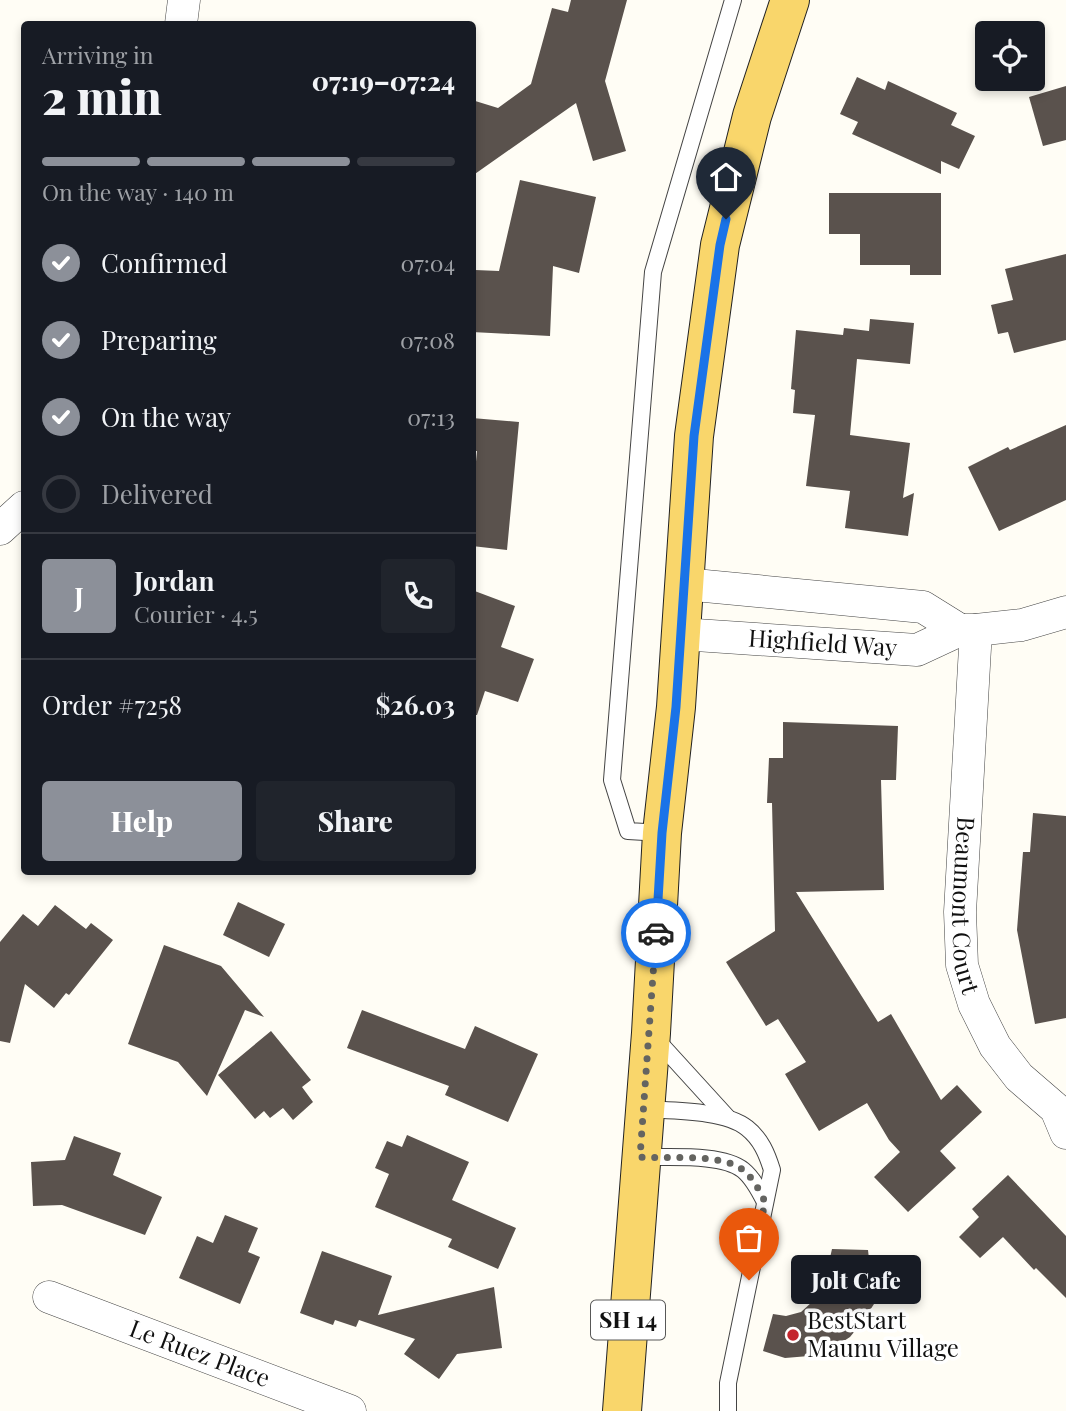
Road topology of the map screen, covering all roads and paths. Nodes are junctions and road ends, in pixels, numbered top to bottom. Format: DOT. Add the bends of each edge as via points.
graph roads {
  1 [pos="184,0"];
  2 [pos="733,0"];
  3 [pos="790,0"];
  4 [pos="181,21"];
  5 [pos="21,511"];
  6 [pos="0,529"];
  7 [pos="684,584"];
  8 [pos="1066,612"];
  9 [pos="968,630"];
  10 [pos="681,635"];
  11 [pos="662,833"];
  12 [pos="651,1033"];
  13 [pos="643,1109"];
  14 [pos="727,1117"];
  15 [pos="1063,1117"];
  16 [pos="640,1157"];
  17 [pos="765,1202"];
  18 [pos="49,1297"];
  19 [pos="350,1411"];
  20 [pos="622,1411"];
  21 [pos="728,1411"];
  1 -- 4 [label="street"];
  2 -- 11 [label="lane" via="653,272 612,780 628,831"];
  3 -- 7 [label="main road, SH 14" via="752,116 720,245 694,436"];
  5 -- 6 [label="street"];
  7 -- 9 [label="street, Highfield Way" via="923,607"];
  7 -- 10 [label="main road, SH 14"];
  8 -- 9 [label="street, Highfield Way" via="1022,625"];
  9 -- 10 [label="street, Highfield Way" via="917,650"];
  9 -- 15 [label="street, Beaumont Court" via="962,965 974,1004 995,1046 1019,1077"];
  10 -- 11 [label="main road, SH 14"];
  11 -- 12 [label="main road, SH 14"];
  12 -- 13 [label="main road, SH 14"];
  12 -- 14 [label="lane"];
  13 -- 14 [label="lane"];
  13 -- 16 [label="main road, SH 14"];
  14 -- 17 [label="lane" via="747,1127 764,1147 772,1170"];
  16 -- 17 [label="lane" via="726,1161 744,1171"];
  16 -- 20 [label="main road, SH 14"];
  17 -- 21 [label="lane" via="728,1383"];
  18 -- 19 [label="street, Le Ruez Place"];
}
